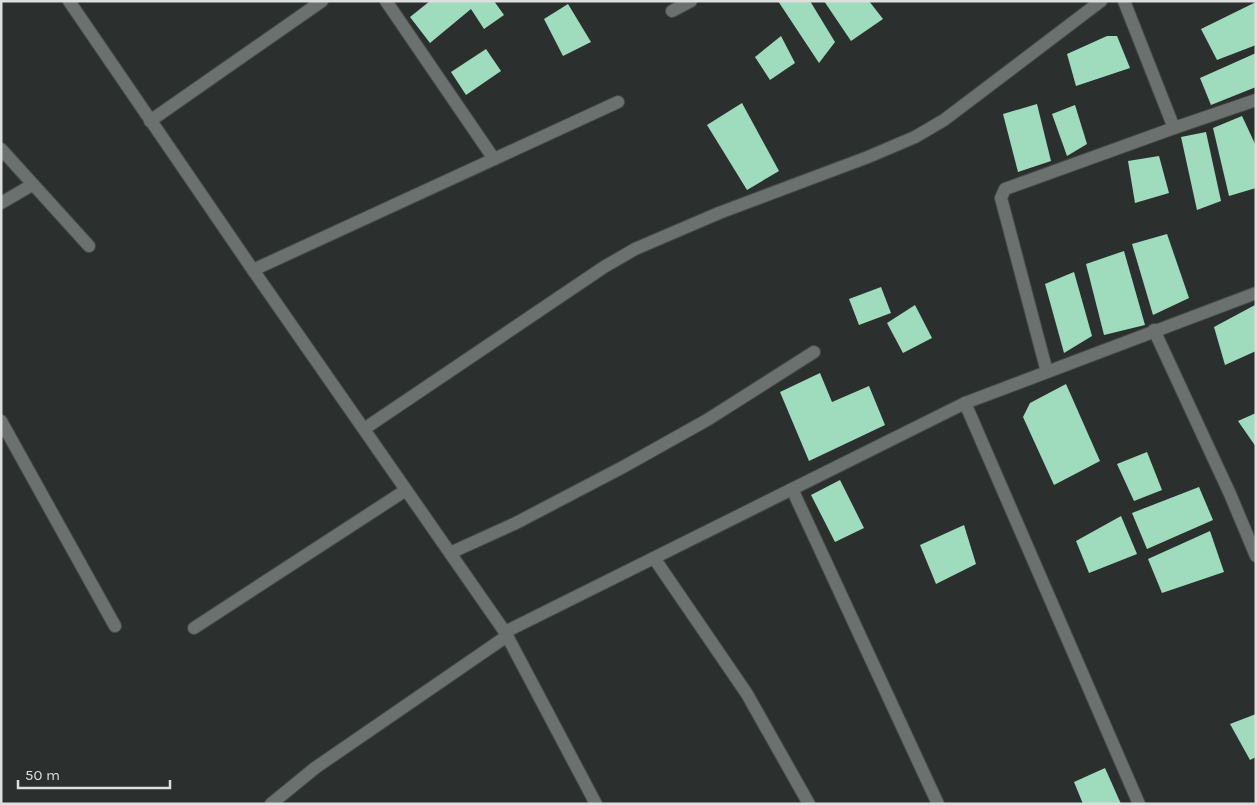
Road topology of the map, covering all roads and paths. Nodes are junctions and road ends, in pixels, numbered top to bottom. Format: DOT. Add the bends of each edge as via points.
graph roads {
  1 [pos="69,1"];
  2 [pos="322,1"];
  3 [pos="386,1"];
  4 [pos="691,1"];
  5 [pos="1100,1"];
  6 [pos="1124,1"];
  7 [pos="672,11"];
  8 [pos="1256,100"];
  9 [pos="618,102"];
  10 [pos="150,121"];
  11 [pos="1174,128"];
  12 [pos="1,149"];
  13 [pos="494,159"];
  14 [pos="32,185"];
  15 [pos="1,203"];
  16 [pos="89,246"];
  17 [pos="253,270"];
  18 [pos="1256,293"];
  19 [pos="1154,330"];
  20 [pos="814,352"];
  21 [pos="1047,372"];
  22 [pos="965,403"];
  23 [pos="1,421"];
  24 [pos="364,429"];
  25 [pos="792,489"];
  26 [pos="406,490"];
  27 [pos="450,553"];
  28 [pos="1256,556"];
  29 [pos="654,558"];
  30 [pos="115,626"];
  31 [pos="194,628"];
  32 [pos="506,634"];
  33 [pos="271,804"];
  34 [pos="596,804"];
  35 [pos="809,804"];
  36 [pos="938,804"];
  37 [pos="1139,804"];
  1 -- 10 [label="street"];
  2 -- 10 [label="street"];
  3 -- 13 [label="street"];
  4 -- 7 [label="street"];
  5 -- 24 [label="street" via="944,120 922,133 635,249 604,266"];
  6 -- 11 [label="street"];
  8 -- 11 [label="street"];
  9 -- 13 [label="street"];
  10 -- 17 [label="street"];
  11 -- 21 [label="street" via="1005,189 1001,198"];
  12 -- 14 [label="street"];
  13 -- 17 [label="street"];
  14 -- 15 [label="street"];
  14 -- 16 [label="street"];
  17 -- 24 [label="street"];
  18 -- 19 [label="street"];
  19 -- 21 [label="street"];
  19 -- 28 [label="street"];
  20 -- 27 [label="street" via="707,420 623,467 516,523"];
  21 -- 22 [label="street"];
  22 -- 25 [label="street"];
  22 -- 37 [label="street"];
  23 -- 30 [label="street"];
  24 -- 26 [label="street"];
  25 -- 29 [label="street"];
  25 -- 36 [label="street"];
  26 -- 27 [label="street"];
  26 -- 31 [label="street"];
  27 -- 32 [label="street"];
  29 -- 32 [label="street"];
  29 -- 35 [label="street" via="747,694"];
  32 -- 33 [label="street" via="315,768"];
  32 -- 34 [label="street"];
}
